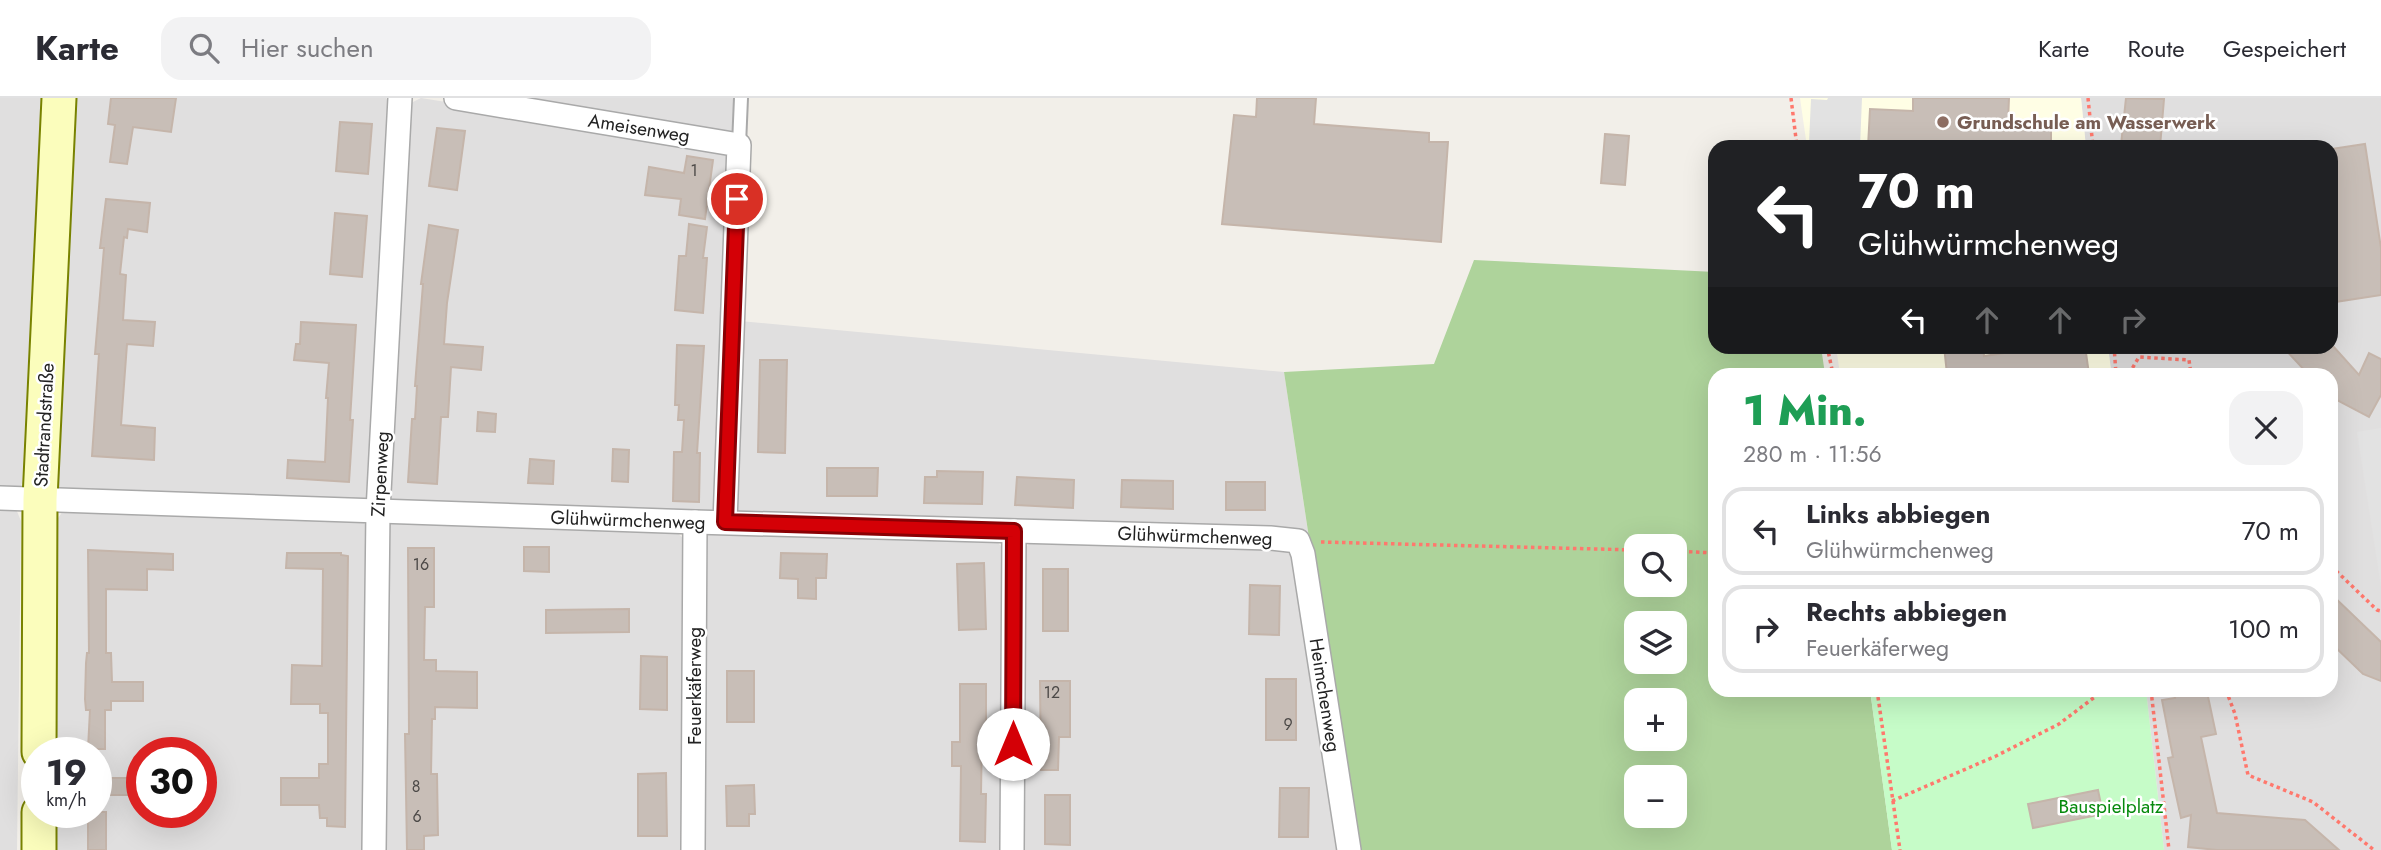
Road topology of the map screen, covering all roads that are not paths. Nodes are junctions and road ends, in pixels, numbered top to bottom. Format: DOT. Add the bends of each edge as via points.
graph roads {
  1 [pos="59,98"];
  2 [pos="400,98"];
  3 [pos="456,98"];
  4 [pos="741,98"];
  5 [pos="739,145"];
  6 [pos="0,498"];
  7 [pos="40,499"];
  8 [pos="378,511"];
  9 [pos="695,522"];
  10 [pos="725,522"];
  11 [pos="1014,531"];
  12 [pos="1298,541"];
  13 [pos="39,737"];
  14 [pos="39,828"];
  15 [pos="39,850"];
  16 [pos="374,850"];
  17 [pos="693,850"];
  18 [pos="1012,850"];
  19 [pos="1349,850"];
  1 -- 7 [label="street, Stadtrandstraße"];
  2 -- 8 [label="street, Zirpenweg"];
  3 -- 5 [label="street, Ameisenweg"];
  4 -- 5 [label="lane"];
  5 -- 10 [label="street"];
  6 -- 7 [label="street, Glühwürmchenweg"];
  7 -- 8 [label="street, Glühwürmchenweg"];
  7 -- 13 [label="street, Stadtrandstraße"];
  8 -- 9 [label="street, Glühwürmchenweg"];
  8 -- 16 [label="street, Zirpenweg"];
  9 -- 10 [label="street, Glühwürmchenweg"];
  9 -- 17 [label="street, Feuerkäferweg"];
  10 -- 11 [label="street, Glühwürmchenweg"];
  11 -- 12 [label="street, Glühwürmchenweg"];
  11 -- 18 [label="street"];
  12 -- 19 [label="street, Heimchenweg"];
  14 -- 15 [label="street"];
}
